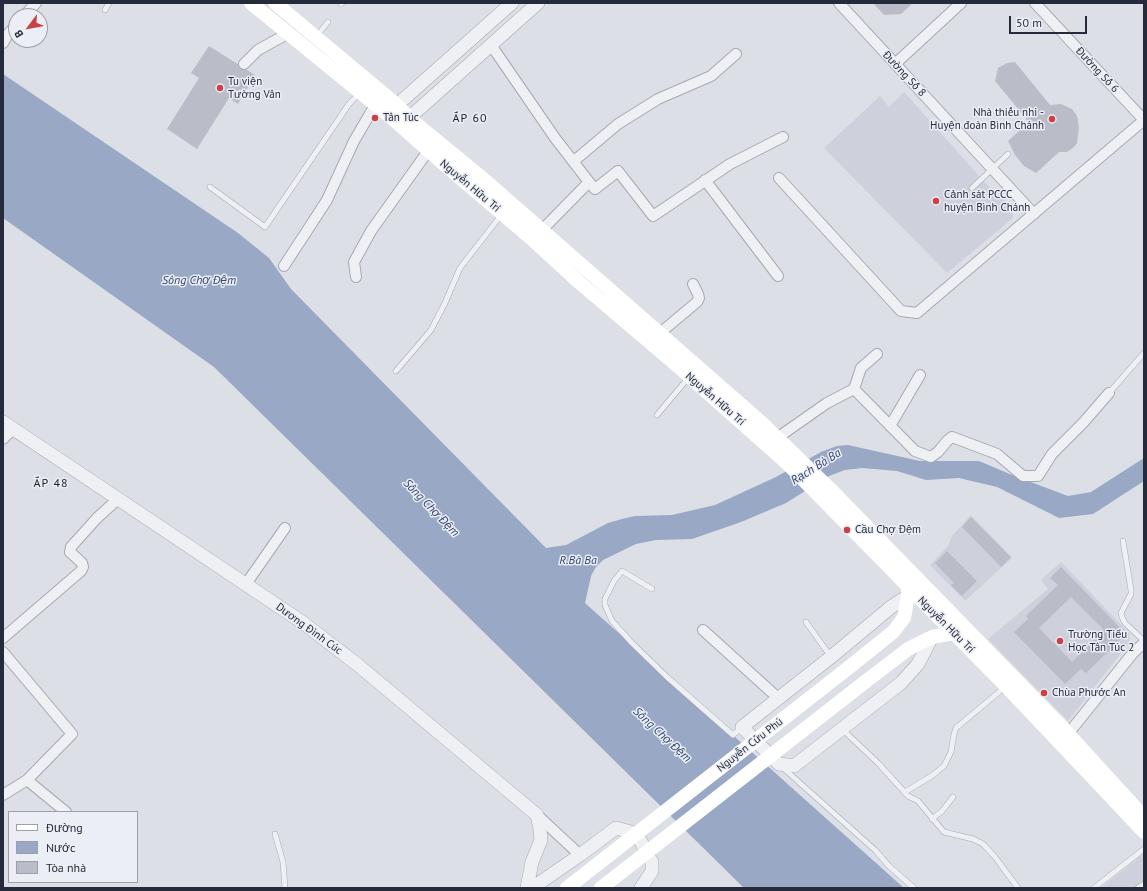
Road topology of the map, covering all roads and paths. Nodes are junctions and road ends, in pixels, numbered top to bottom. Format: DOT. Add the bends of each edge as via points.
graph roads {
  1 [pos="109,3"];
  2 [pos="251,3"];
  3 [pos="512,3"];
  4 [pos="538,3"];
  5 [pos="839,3"];
  6 [pos="961,3"];
  7 [pos="1035,3"];
  8 [pos="278,4"];
  9 [pos="105,10"];
  10 [pos="292,18"];
  11 [pos="328,22"];
  12 [pos="6,32"];
  13 [pos="285,32"];
  14 [pos="316,38"];
  15 [pos="3,43"];
  16 [pos="491,45"];
  17 [pos="736,54"];
  18 [pos="244,64"];
  19 [pos="895,64"];
  20 [pos="366,88"];
  21 [pos="378,99"];
  22 [pos="392,110"];
  23 [pos="1144,120"];
  24 [pos="404,122"];
  25 [pos="783,137"];
  26 [pos="428,151"];
  27 [pos="1008,154"];
  28 [pos="574,162"];
  29 [pos="992,170"];
  30 [pos="779,178"];
  31 [pos="705,180"];
  32 [pos="589,182"];
  33 [pos="210,187"];
  34 [pos="972,188"];
  35 [pos="503,214"];
  36 [pos="1034,214"];
  37 [pos="542,230"];
  38 [pos="284,266"];
  39 [pos="590,273"];
  40 [pos="778,276"];
  41 [pos="356,277"];
  42 [pos="580,283"];
  43 [pos="693,284"];
  44 [pos="660,333"];
  45 [pos="1144,353"];
  46 [pos="877,354"];
  47 [pos="396,371"];
  48 [pos="920,375"];
  49 [pos="689,377"];
  50 [pos="854,389"];
  51 [pos="1109,393"];
  52 [pos="657,415"];
  53 [pos="8,426"];
  54 [pos="890,426"];
  55 [pos="777,438"];
  56 [pos="3,439"];
  57 [pos="792,460"];
  58 [pos="825,493"];
  59 [pos="118,499"];
  60 [pos="285,528"];
  61 [pos="1123,541"];
  62 [pos="246,584"];
  63 [pos="652,589"];
  64 [pos="908,591"];
  65 [pos="806,622"];
  66 [pos="703,630"];
  67 [pos="954,633"];
  68 [pos="932,637"];
  69 [pos="3,638"];
  70 [pos="1144,642"];
  71 [pos="3,652"];
  72 [pos="831,657"];
  73 [pos="1006,686"];
  74 [pos="778,698"];
  75 [pos="742,727"];
  76 [pos="842,728"];
  77 [pos="1068,734"];
  78 [pos="779,764"];
  79 [pos="27,780"];
  80 [pos="905,792"];
  81 [pos="3,794"];
  82 [pos="953,797"];
  83 [pos="65,811"];
  84 [pos="537,815"];
  85 [pos="1144,817"];
  86 [pos="932,818"];
  87 [pos="1144,832"];
  88 [pos="275,834"];
  89 [pos="1144,849"];
  90 [pos="580,855"];
  91 [pos="1144,884"];
  92 [pos="285,888"];
  93 [pos="527,888"];
  94 [pos="532,888"];
  95 [pos="566,888"];
  96 [pos="601,888"];
  97 [pos="641,888"];
  98 [pos="914,888"];
  99 [pos="1018,888"];
  100 [pos="1094,888"];
  101 [pos="1138,888"];
  1 -- 9 [label="lane"];
  2 -- 13 [label="main road, Nguyễn Hữu Trí"];
  3 -- 22 [label="street"];
  4 -- 16 [label="street"];
  5 -- 19 [label="street, Đường Số 8"];
  6 -- 19 [label="street"];
  7 -- 23 [label="street, Đường Số 6"];
  8 -- 10 [label="main road, Nguyễn Hữu Trí"];
  10 -- 13 [label="main road"];
  10 -- 14 [label="main road, Nguyễn Hữu Trí"];
  11 -- 14 [label="lane"];
  12 -- 15 [label="street"];
  13 -- 18 [label="street" via="258,50"];
  13 -- 20 [label="main road, Nguyễn Hữu Trí"];
  14 -- 20 [label="main road, Nguyễn Hữu Trí"];
  16 -- 24 [label="street"];
  16 -- 28 [label="street"];
  17 -- 28 [label="street" via="711,76 658,99 618,124"];
  19 -- 29 [label="street, Đường Số 8"];
  20 -- 21 [label="main road, Nguyễn Hữu Trí"];
  20 -- 33 [label="lane" via="349,104 264,227"];
  21 -- 22 [label="main road, Nguyễn Hữu Trí"];
  21 -- 38 [label="street" via="354,141 327,200"];
  22 -- 24 [label="main road, Nguyễn Hữu Trí"];
  23 -- 36 [label="street"];
  24 -- 26 [label="main road, Nguyễn Hữu Trí"];
  24 -- 37 [label="main road, Nguyễn Hữu Trí" via="488,183"];
  25 -- 31 [label="street"];
  26 -- 35 [label="main road, Nguyễn Hữu Trí"];
  26 -- 41 [label="street" via="357,256 354,262"];
  27 -- 29 [label="lane"];
  28 -- 32 [label="street"];
  29 -- 34 [label="lane"];
  29 -- 36 [label="street, Đường Số 8"];
  30 -- 36 [label="street" via="901,311 917,314"];
  31 -- 32 [label="street" via="653,216 618,171 595,189"];
  31 -- 40 [label="street"];
  32 -- 37 [label="street"];
  35 -- 42 [label="main road, Nguyễn Hữu Trí"];
  35 -- 47 [label="lane" via="460,268 431,330"];
  37 -- 39 [label="main road, Nguyễn Hữu Trí"];
  39 -- 42 [label="main road"];
  39 -- 44 [label="main road, Nguyễn Hữu Trí"];
  42 -- 49 [label="main road, Nguyễn Hữu Trí"];
  43 -- 44 [label="street" via="699,298 697,302"];
  44 -- 55 [label="main road, Nguyễn Hữu Trí"];
  45 -- 51 [label="lane"];
  46 -- 50 [label="street" via="861,368"];
  48 -- 54 [label="street"];
  49 -- 52 [label="lane"];
  49 -- 57 [label="main road, Nguyễn Hữu Trí"];
  50 -- 54 [label="street"];
  50 -- 55 [label="street" via="826,403"];
  51 -- 54 [label="street" via="1052,454 1038,476 1023,476 997,454 952,438 931,457 915,451"];
  53 -- 56 [label="street"];
  53 -- 59 [label="street, Dương Đình Cúc"];
  55 -- 57 [label="main road, Nguyễn Hữu Trí"];
  57 -- 58 [label="main road, Nguyễn Hữu Trí"];
  58 -- 64 [label="main road, Nguyễn Hữu Trí"];
  58 -- 77 [label="main road, Nguyễn Hữu Trí"];
  59 -- 62 [label="street, Dương Đình Cúc"];
  59 -- 69 [label="street" via="71,547 70,552 82,563 82,571"];
  60 -- 62 [label="street"];
  61 -- 70 [label="lane" via="1131,594 1121,613 1124,623"];
  62 -- 84 [label="street, Dương Đình Cúc" via="302,622 358,665"];
  63 -- 75 [label="lane" via="622,571 605,598 605,605 612,620 667,677 733,735"];
  64 -- 67 [label="main road, Nguyễn Hữu Trí"];
  64 -- 72 [label="street"];
  64 -- 95 [label="main road, Nguyễn Cửu Phú, bridge" via="904,618 893,632"];
  65 -- 72 [label="lane"];
  66 -- 74 [label="street"];
  67 -- 68 [label="main road, Nguyễn Cửu Phú"];
  67 -- 73 [label="main road, Nguyễn Hữu Trí"];
  68 -- 76 [label="street" via="918,664 901,683"];
  68 -- 96 [label="main road, Nguyễn Cửu Phú, bridge" via="908,649"];
  70 -- 77 [label="street" via="1133,652"];
  71 -- 79 [label="street" via="72,734"];
  72 -- 74 [label="street"];
  73 -- 80 [label="lane" via="956,728 951,752 944,766 933,776"];
  73 -- 87 [label="main road, Nguyễn Hữu Trí"];
  74 -- 75 [label="street"];
  75 -- 78 [label="street"];
  76 -- 78 [label="street" via="794,766"];
  76 -- 80 [label="lane"];
  77 -- 85 [label="main road, Nguyễn Hữu Trí"];
  78 -- 98 [label="lane"];
  79 -- 81 [label="street"];
  79 -- 83 [label="street"];
  80 -- 86 [label="lane" via="918,801"];
  82 -- 86 [label="lane" via="942,812"];
  84 -- 90 [label="street"];
  84 -- 93 [label="street" via="541,840 532,862"];
  86 -- 99 [label="lane" via="944,832 983,844"];
  88 -- 92 [label="lane" via="283,862"];
  89 -- 100 [label="lane"];
  90 -- 94 [label="street"];
  90 -- 97 [label="street" via="616,828 634,833 652,862 652,871"];
  91 -- 101 [label="lane"];
}
